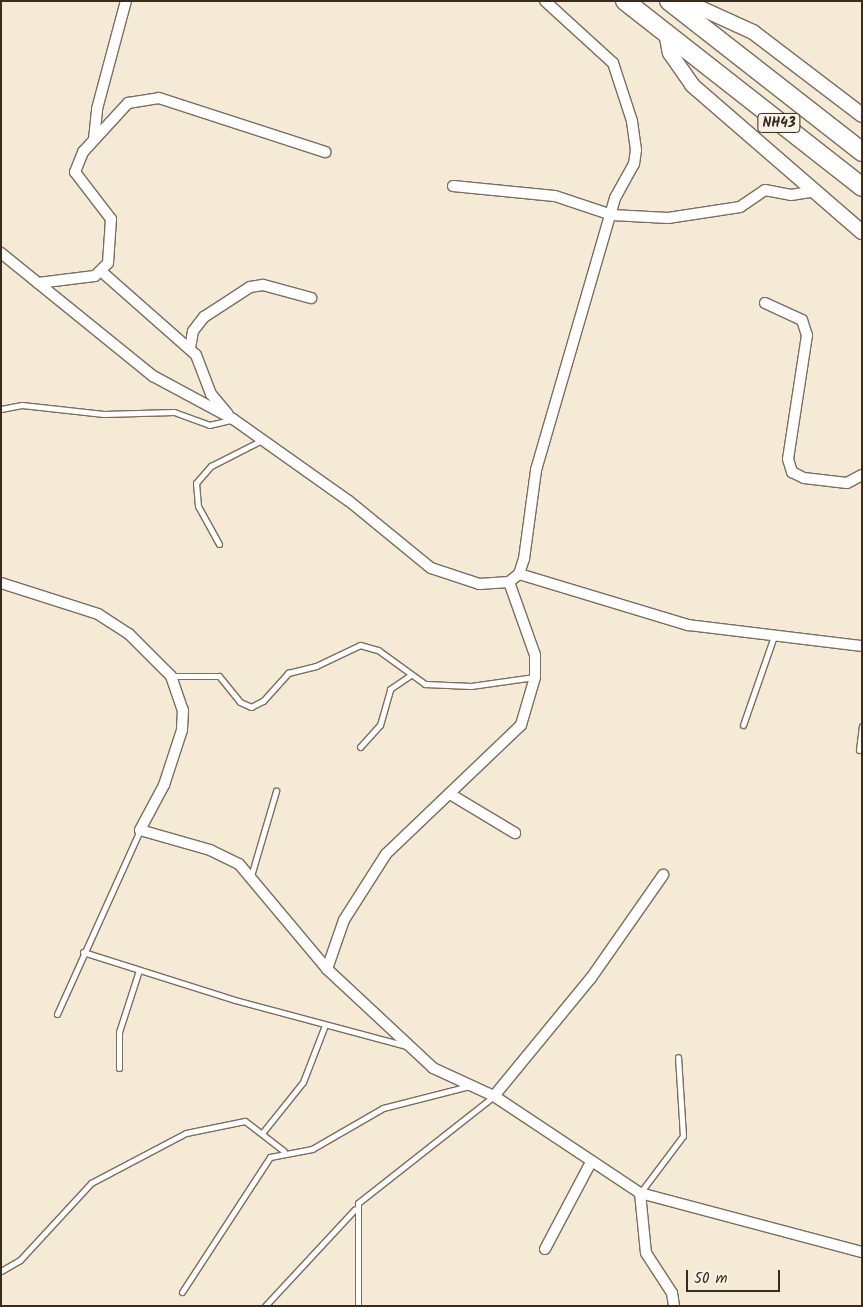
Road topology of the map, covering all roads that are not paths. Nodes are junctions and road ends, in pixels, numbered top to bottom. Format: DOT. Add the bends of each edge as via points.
graph roads {
  1 [pos="126,1"];
  2 [pos="546,1"];
  3 [pos="625,1"];
  4 [pos="669,1"];
  5 [pos="685,1"];
  6 [pos="666,33"];
  7 [pos="862,115"];
  8 [pos="94,139"];
  9 [pos="325,152"];
  10 [pos="862,152"];
  11 [pos="453,186"];
  12 [pos="862,187"];
  13 [pos="810,192"];
  14 [pos="612,215"];
  15 [pos="862,232"];
  16 [pos="1,253"];
  17 [pos="102,272"];
  18 [pos="38,283"];
  19 [pos="310,298"];
  20 [pos="765,303"];
  21 [pos="190,348"];
  22 [pos="1,409"];
  23 [pos="233,419"];
  24 [pos="263,440"];
  25 [pos="862,474"];
  26 [pos="219,544"];
  27 [pos="519,574"];
  28 [pos="1,582"];
  29 [pos="509,582"];
  30 [pos="774,635"];
  31 [pos="862,646"];
  32 [pos="410,675"];
  33 [pos="171,676"];
  34 [pos="536,677"];
  35 [pos="743,724"];
  36 [pos="862,726"];
  37 [pos="360,747"];
  38 [pos="859,750"];
  39 [pos="276,791"];
  40 [pos="450,794"];
  41 [pos="140,830"];
  42 [pos="515,833"];
  43 [pos="663,875"];
  44 [pos="251,876"];
  45 [pos="83,952"];
  46 [pos="327,969"];
  47 [pos="139,970"];
  48 [pos="57,1014"];
  49 [pos="325,1025"];
  50 [pos="408,1047"];
  51 [pos="678,1057"];
  52 [pos="119,1068"];
  53 [pos="474,1085"];
  54 [pos="494,1096"];
  55 [pos="263,1132"];
  56 [pos="284,1151"];
  57 [pos="590,1164"];
  58 [pos="640,1193"];
  59 [pos="355,1209"];
  60 [pos="545,1249"];
  61 [pos="862,1252"];
  62 [pos="1,1271"];
  63 [pos="182,1292"];
  64 [pos="265,1306"];
  65 [pos="358,1306"];
  66 [pos="674,1306"];
  1 -- 8 [label="street" via="97,109"];
  2 -- 14 [label="street" via="602,50 621,80 636,150"];
  3 -- 6 [label="highway, NH43"];
  4 -- 10 [label="highway, NH43"];
  5 -- 7 [label="street" via="753,32"];
  6 -- 12 [label="highway, NH43"];
  6 -- 13 [label="street" via="680,72"];
  8 -- 9 [label="street" via="128,103 148,97"];
  8 -- 17 [label="street" via="79,157 75,172 111,219 108,263"];
  11 -- 14 [label="street" via="555,196"];
  13 -- 14 [label="street" via="791,195 765,190 745,205 676,218"];
  13 -- 15 [label="street"];
  14 -- 27 [label="street" via="536,470"];
  16 -- 18 [label="street"];
  17 -- 18 [label="street"];
  17 -- 21 [label="street"];
  18 -- 23 [label="street" via="153,376"];
  19 -- 21 [label="street" via="263,285 250,287 204,317 193,331"];
  20 -- 25 [label="street" via="802,320 807,335 788,459 792,472 804,478 846,483"];
  21 -- 23 [label="street" via="201,363 211,394"];
  22 -- 23 [label="lane" via="22,405 104,414 174,412 210,425"];
  23 -- 24 [label="street"];
  24 -- 26 [label="lane" via="211,466 196,483 198,506"];
  24 -- 29 [label="street" via="349,500 431,568 479,584"];
  27 -- 29 [label="street"];
  27 -- 30 [label="street" via="688,625"];
  28 -- 33 [label="street" via="98,614 129,634"];
  29 -- 34 [label="street" via="533,642"];
  30 -- 31 [label="street"];
  30 -- 35 [label="lane"];
  32 -- 33 [label="lane" via="370,646 351,646 325,662 288,673 263,700 251,707 240,702 220,676"];
  32 -- 34 [label="lane" via="424,684 445,686"];
  32 -- 37 [label="lane" via="386,694 380,724"];
  33 -- 41 [label="street" via="184,710 182,730 164,785"];
  34 -- 40 [label="street" via="526,713 512,737"];
  36 -- 38 [label="lane"];
  39 -- 44 [label="lane"];
  40 -- 42 [label="street"];
  40 -- 46 [label="street" via="386,854 344,920"];
  41 -- 44 [label="street" via="210,850"];
  41 -- 45 [label="lane"];
  43 -- 54 [label="street" via="591,978"];
  44 -- 46 [label="street"];
  45 -- 47 [label="lane"];
  45 -- 48 [label="lane"];
  46 -- 50 [label="street"];
  47 -- 49 [label="lane"];
  47 -- 52 [label="lane" via="119,1032"];
  49 -- 50 [label="lane"];
  49 -- 55 [label="lane" via="303,1082"];
  50 -- 53 [label="street" via="433,1068"];
  51 -- 58 [label="lane" via="683,1136"];
  53 -- 54 [label="street"];
  53 -- 56 [label="lane" via="383,1108 312,1149"];
  54 -- 57 [label="street"];
  54 -- 59 [label="lane" via="362,1197"];
  55 -- 56 [label="lane"];
  55 -- 62 [label="lane" via="244,1121 226,1122 164,1144 82,1190 20,1260"];
  56 -- 63 [label="lane" via="266,1162"];
  57 -- 58 [label="street"];
  57 -- 60 [label="street"];
  58 -- 61 [label="street"];
  58 -- 66 [label="street" via="646,1252 672,1292"];
  59 -- 64 [label="lane"];
  59 -- 65 [label="lane"];
}
